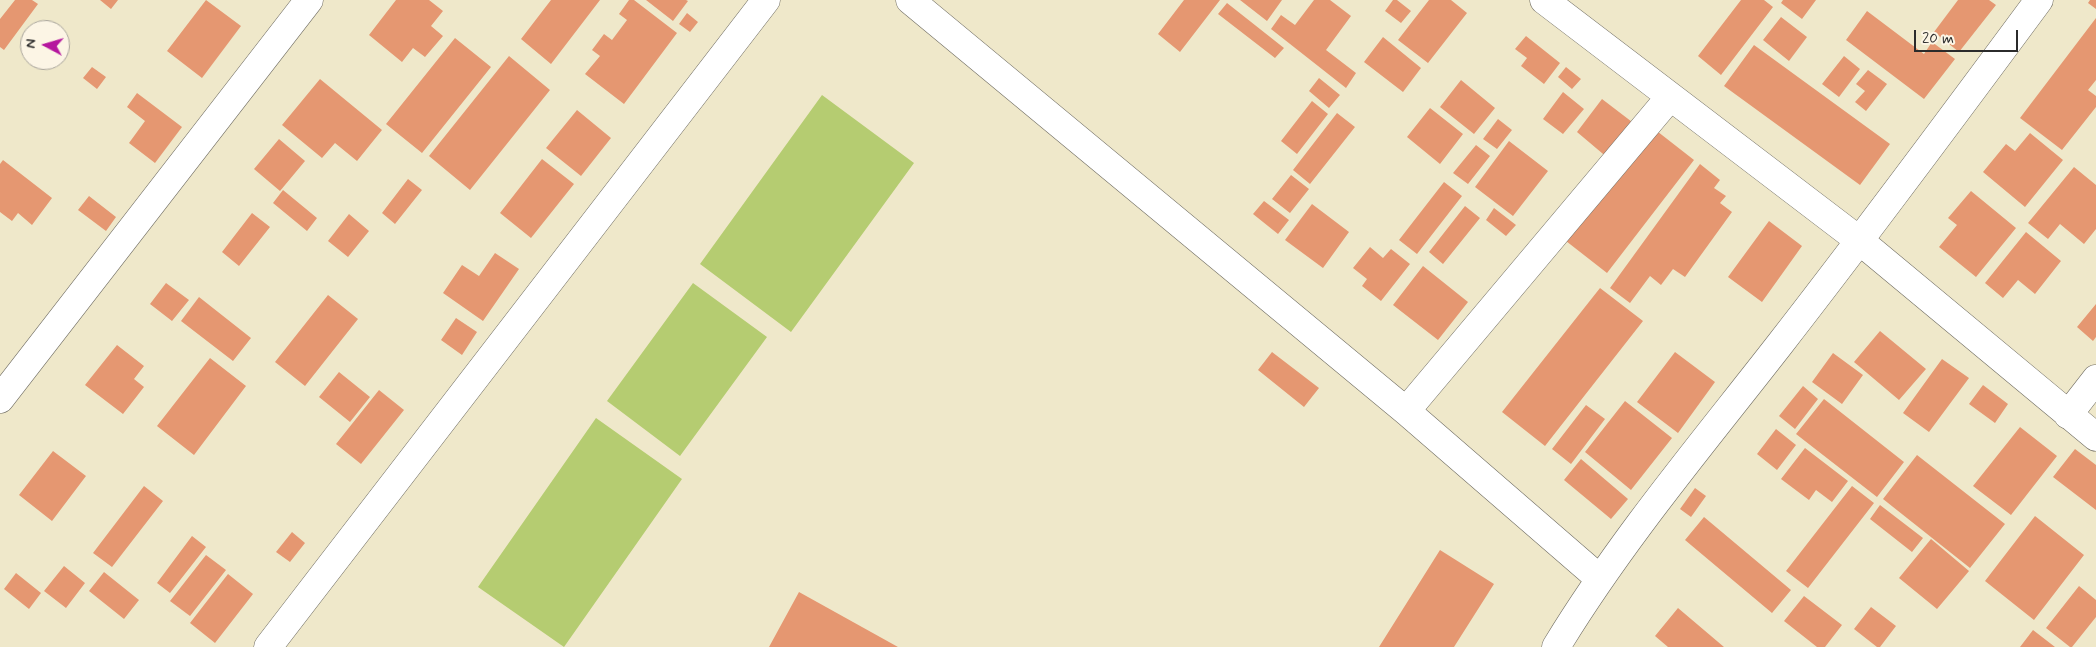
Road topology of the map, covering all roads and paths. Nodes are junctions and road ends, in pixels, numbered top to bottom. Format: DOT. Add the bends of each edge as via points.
graph roads {
  1 [pos="309,0"];
  2 [pos="766,0"];
  3 [pos="910,0"];
  4 [pos="1544,0"];
  5 [pos="2039,0"];
  6 [pos="1670,97"];
  7 [pos="1860,241"];
  8 [pos="2096,379"];
  9 [pos="0,399"];
  10 [pos="1406,411"];
  11 [pos="2068,414"];
  12 [pos="2096,437"];
  13 [pos="1600,579"];
  14 [pos="268,647"];
  15 [pos="1556,647"];
  1 -- 9 [label="street"];
  2 -- 14 [label="street"];
  3 -- 10 [label="street"];
  4 -- 6 [label="street"];
  5 -- 7 [label="street"];
  6 -- 7 [label="street"];
  6 -- 10 [label="street"];
  7 -- 11 [label="street"];
  7 -- 13 [label="street"];
  8 -- 11 [label="street"];
  10 -- 13 [label="street"];
  11 -- 12 [label="street"];
  13 -- 15 [label="street"];
}
